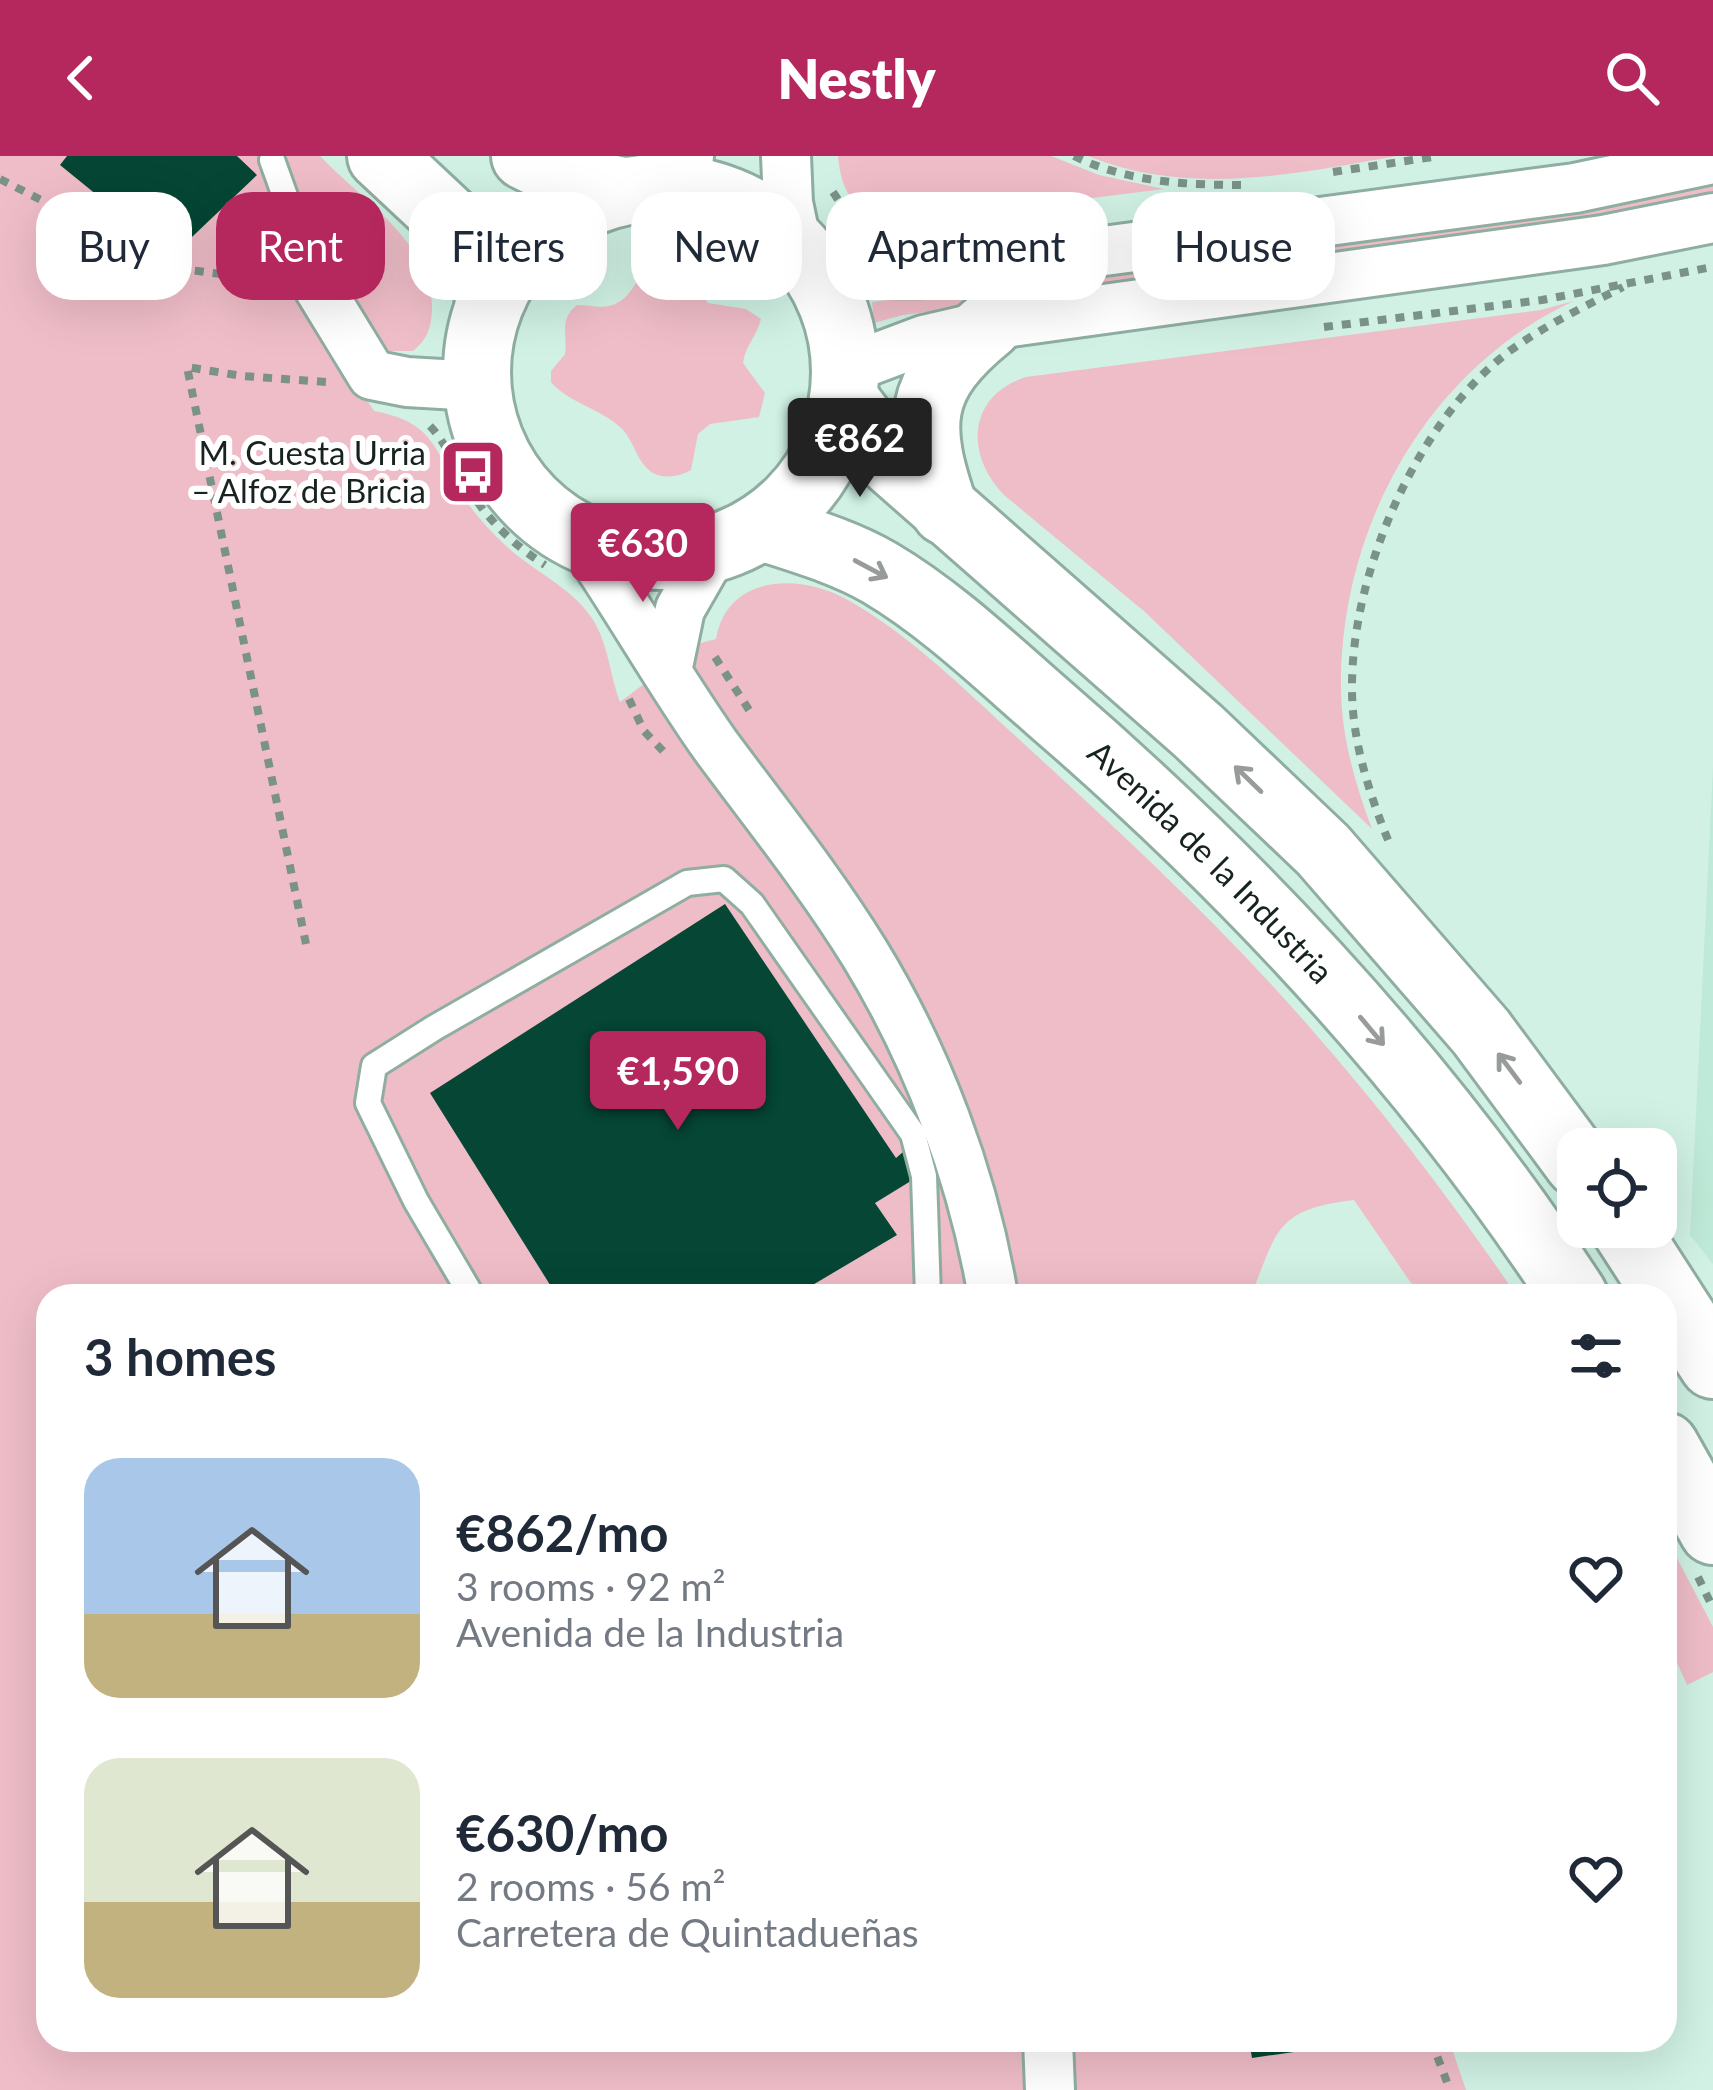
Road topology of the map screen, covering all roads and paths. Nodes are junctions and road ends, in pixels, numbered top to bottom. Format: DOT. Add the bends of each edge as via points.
graph roads {
  1 [pos="381,156"];
  2 [pos="525,156"];
  3 [pos="1074,156"];
  4 [pos="1439,156"];
  5 [pos="1713,159"];
  6 [pos="272,160"];
  7 [pos="807,163"];
  8 [pos="1312,175"];
  9 [pos="0,178"];
  10 [pos="658,178"];
  11 [pos="1248,184"];
  12 [pos="284,192"];
  13 [pos="833,192"];
  14 [pos="1713,218"];
  15 [pos="803,252"];
  16 [pos="216,274"];
  17 [pos="1623,286"];
  18 [pos="327,300"];
  19 [pos="490,303"];
  20 [pos="989,325"];
  21 [pos="372,375"];
  22 [pos="846,384"];
  23 [pos="476,386"];
  24 [pos="945,511"];
  25 [pos="580,537"];
  26 [pos="739,537"];
  27 [pos="711,651"];
  28 [pos="667,671"];
  29 [pos="752,715"];
  30 [pos="1394,855"];
  31 [pos="306,944"];
  32 [pos="1557,1135"];
  33 [pos="1638,1248"];
  34 [pos="465,1284"];
  35 [pos="928,1284"];
  36 [pos="990,1284"];
  37 [pos="1566,1284"];
  38 [pos="1661,1284"];
  39 [pos="1677,1309"];
  40 [pos="1713,1365"];
  41 [pos="1677,1468"];
  42 [pos="1713,1532"];
  43 [pos="1048,2052"];
  44 [pos="1436,2052"];
  45 [pos="1050,2090"];
  46 [pos="1450,2090"];
  1 -- 19 [label="main road" via="479,254"];
  2 -- 10 [label="main road" via="566,178"];
  3 -- 11 [label="path" via="1156,180"];
  4 -- 8 [label="path"];
  5 -- 15 [label="street" via="1575,188 947,272 850,272"];
  6 -- 12 [label="lane"];
  7 -- 13 [label="path"];
  7 -- 15 [label="street" via="788,203"];
  9 -- 16 [label="path" via="162,262"];
  10 -- 15 [label="main road" via="748,208"];
  10 -- 19 [label="main road" via="580,206 543,230"];
  14 -- 20 [label="street"];
  15 -- 22 [label="main road" via="836,311"];
  17 -- 30 [label="path" via="1508,352 1461,397 1421,453 1369,574 1352,690 1360,758"];
  18 -- 21 [label="street"];
  19 -- 23 [label="main road"];
  20 -- 22 [label="street" via="924,340"];
  20 -- 24 [label="main road" via="937,378 925,420 927,458"];
  21 -- 23 [label="street"];
  21 -- 31 [label="path" via="309,382 187,367"];
  22 -- 24 [label="main road" via="893,463"];
  22 -- 26 [label="main road" via="835,437 817,472 792,502"];
  23 -- 25 [label="main road" via="489,440 511,480"];
  32 -- 24 [label="main road, one-way" via="1481,1032 1323,850"];
  25 -- 26 [label="main road" via="669,556"];
  25 -- 28 [label="street"];
  26 -- 28 [label="street" via="680,609"];
  26 -- 37 [label="main road, Avenida de la Industria, one-way" via="838,553 905,590 1142,790 1291,937"];
  27 -- 29 [label="path"];
  28 -- 36 [label="street" via="866,956 920,1059 958,1156"];
  33 -- 38 [label="main road"];
  34 -- 35 [label="lane" via="368,1103 374,1066 687,884 724,879 752,904 913,1134 924,1176"];
  39 -- 40 [label="main road"];
  41 -- 42 [label="main road"];
  43 -- 45 [label="street"];
  44 -- 46 [label="path"];
}
